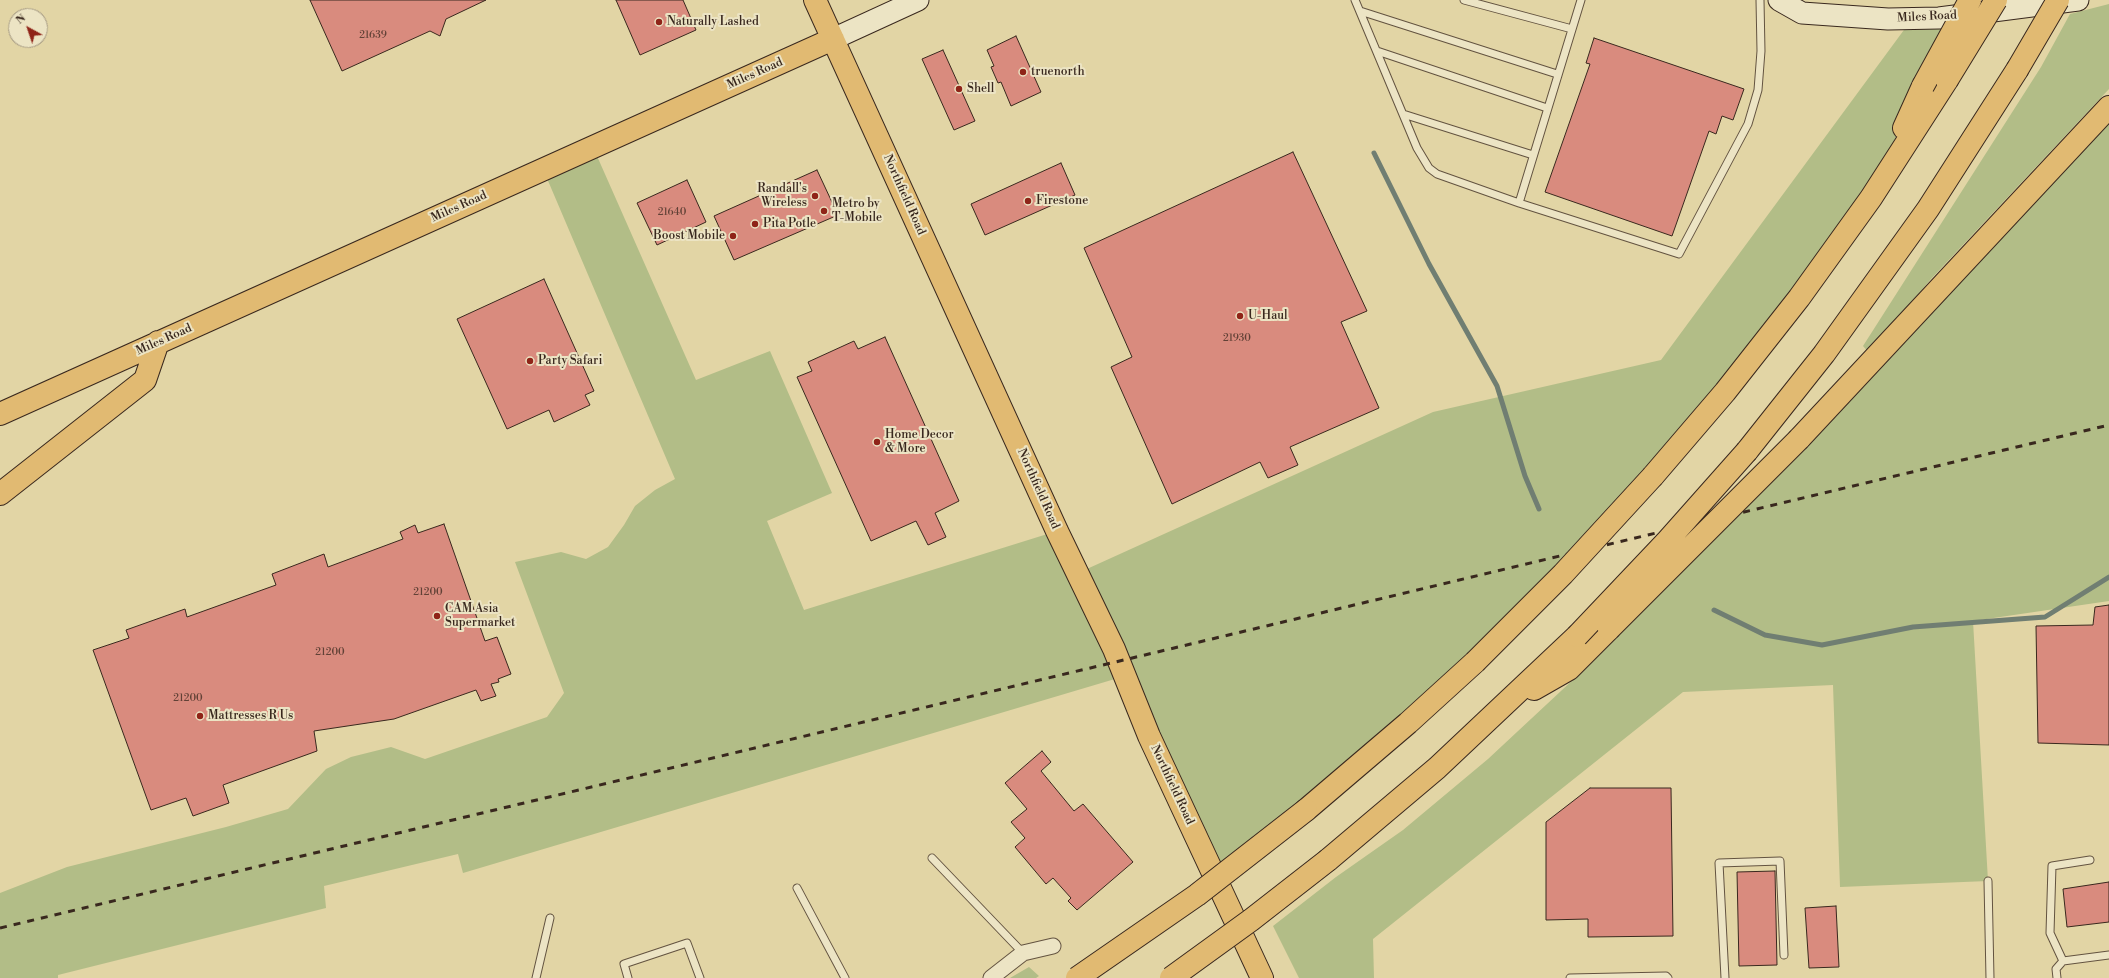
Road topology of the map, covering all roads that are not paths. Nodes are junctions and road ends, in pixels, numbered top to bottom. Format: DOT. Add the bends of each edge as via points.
graph roads {
  1 [pos="816,0"];
  2 [pos="918,0"];
  3 [pos="1355,0"];
  4 [pos="1464,0"];
  5 [pos="1581,0"];
  6 [pos="1760,0"];
  7 [pos="1779,0"];
  8 [pos="1970,0"];
  9 [pos="1996,0"];
  10 [pos="2058,0"];
  11 [pos="2078,0"];
  12 [pos="1360,11"];
  13 [pos="1572,29"];
  14 [pos="833,39"];
  15 [pos="1377,51"];
  16 [pos="1558,74"];
  17 [pos="2109,106"];
  18 [pos="1547,108"];
  19 [pos="1402,114"];
  20 [pos="1533,155"];
  21 [pos="1871,198"];
  22 [pos="1519,202"];
  23 [pos="158,342"];
  24 [pos="0,414"];
  25 [pos="0,494"];
  26 [pos="1501,710"];
  27 [pos="932,858"];
  28 [pos="2090,860"];
  29 [pos="1988,881"];
  30 [pos="797,888"];
  31 [pos="550,918"];
  32 [pos="1053,946"];
  33 [pos="1024,953"];
  34 [pos="1784,955"];
  35 [pos="2109,955"];
  36 [pos="2063,961"];
  37 [pos="536,978"];
  38 [pos="628,978"];
  39 [pos="700,978"];
  40 [pos="845,978"];
  41 [pos="991,978"];
  42 [pos="1077,978"];
  43 [pos="1171,978"];
  44 [pos="1262,978"];
  45 [pos="1570,978"];
  46 [pos="1668,978"];
  47 [pos="1725,978"];
  48 [pos="1990,978"];
  49 [pos="2057,978"];
  1 -- 14 [label="main road, Northfield Road"];
  2 -- 14 [label="main road, Miles Road"];
  3 -- 12 [label="lane"];
  4 -- 13 [label="lane"];
  5 -- 13 [label="lane"];
  6 -- 22 [label="lane" via="1761,51 1758,90 1748,124 1679,254"];
  7 -- 11 [label="main road, Miles Road" via="1802,13 1888,19 1939,18"];
  8 -- 21 [label="main road, bridge" via="1923,86"];
  9 -- 21 [label="main road, bridge"];
  10 -- 26 [label="main road, bridge" via="2017,70 1924,215 1824,354 1747,451 1668,540 1577,636"];
  12 -- 15 [label="lane"];
  12 -- 16 [label="lane"];
  13 -- 16 [label="lane"];
  14 -- 23 [label="main road, Miles Road"];
  14 -- 44 [label="main road, Northfield Road" via="1057,531 1114,649 1149,736"];
  15 -- 18 [label="lane"];
  15 -- 19 [label="lane"];
  16 -- 18 [label="lane"];
  17 -- 26 [label="main road, bridge" via="1799,439 1609,629 1569,668"];
  18 -- 20 [label="lane"];
  19 -- 20 [label="lane"];
  19 -- 22 [label="lane" via="1429,168 1437,174"];
  20 -- 22 [label="lane"];
  21 -- 42 [label="main road, bridge" via="1763,346 1653,476 1563,574 1475,662 1306,810 1197,895"];
  23 -- 24 [label="main road, Miles Road"];
  23 -- 25 [label="main road" via="145,380"];
  26 -- 43 [label="main road, bridge" via="1328,860"];
  27 -- 33 [label="lane"];
  28 -- 36 [label="lane" via="2052,866 2050,933"];
  29 -- 48 [label="lane"];
  30 -- 40 [label="lane"];
  31 -- 37 [label="lane"];
  32 -- 33 [label="street"];
  33 -- 41 [label="street"];
  34 -- 47 [label="lane" via="1780,861 1719,863"];
  35 -- 36 [label="lane"];
  36 -- 49 [label="lane" via="2056,969"];
  38 -- 39 [label="lane" via="624,964 687,943"];
  45 -- 46 [label="lane"];
}
